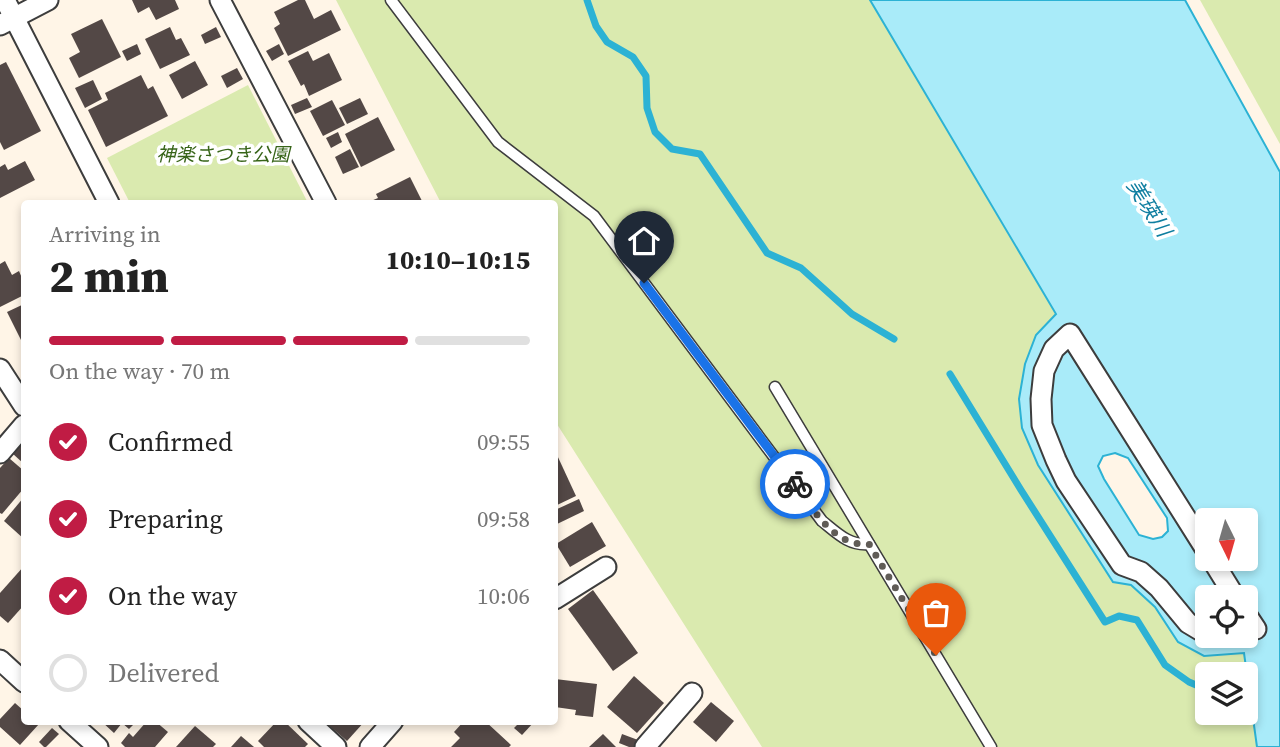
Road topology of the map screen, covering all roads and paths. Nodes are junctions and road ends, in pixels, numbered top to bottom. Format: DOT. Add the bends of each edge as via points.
graph roads {
  1 [pos="5,0"];
  2 [pos="48,0"];
  3 [pos="220,0"];
  4 [pos="391,0"];
  5 [pos="7,22"];
  6 [pos="107,200"];
  7 [pos="324,200"];
  8 [pos="0,369"];
  9 [pos="775,387"];
  10 [pos="21,401"];
  11 [pos="21,428"];
  12 [pos="0,453"];
  13 [pos="1195,531"];
  14 [pos="869,544"];
  15 [pos="606,567"];
  16 [pos="558,597"];
  17 [pos="1195,627"];
  18 [pos="0,660"];
  19 [pos="21,679"];
  20 [pos="692,693"];
  21 [pos="73,725"];
  22 [pos="312,725"];
  23 [pos="389,725"];
  24 [pos="98,747"];
  25 [pos="336,747"];
  26 [pos="370,747"];
  27 [pos="645,747"];
  28 [pos="991,747"];
  1 -- 5 [label="street"];
  2 -- 5 [label="street"];
  3 -- 7 [label="street"];
  4 -- 14 [label="lane" via="498,142 594,216 822,521 843,539"];
  5 -- 6 [label="street"];
  8 -- 10 [label="street"];
  9 -- 14 [label="lane"];
  11 -- 12 [label="street"];
  13 -- 17 [label="street" via="1070,334 1054,349 1044,371 1042,425 1056,460 1122,565 1141,572"];
  14 -- 28 [label="lane"];
  15 -- 16 [label="street"];
  18 -- 19 [label="street"];
  20 -- 27 [label="street"];
  21 -- 24 [label="street"];
  22 -- 25 [label="street"];
  23 -- 26 [label="street"];
}
